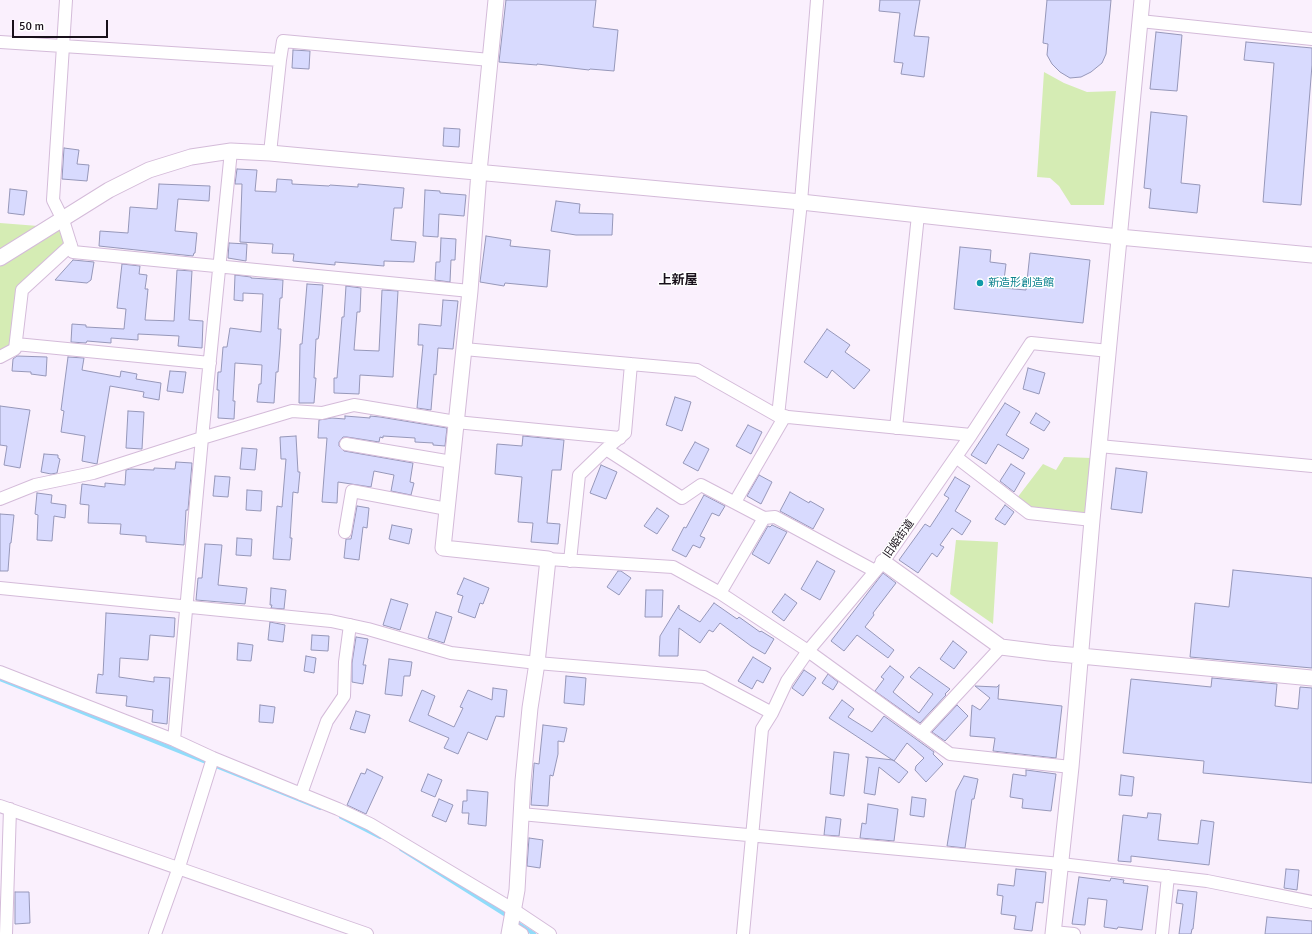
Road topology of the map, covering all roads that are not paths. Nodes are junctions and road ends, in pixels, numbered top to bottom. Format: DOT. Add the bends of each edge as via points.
graph roads {
  1 [pos="66,0"];
  2 [pos="496,0"];
  3 [pos="817,0"];
  4 [pos="1142,0"];
  5 [pos="1140,21"];
  6 [pos="1312,38"];
  7 [pos="0,42"];
  8 [pos="63,46"];
  9 [pos="280,60"];
  10 [pos="490,60"];
  11 [pos="232,151"];
  12 [pos="270,153"];
  13 [pos="479,172"];
  14 [pos="801,202"];
  15 [pos="918,215"];
  16 [pos="63,220"];
  17 [pos="1119,237"];
  18 [pos="71,245"];
  19 [pos="1312,255"];
  20 [pos="0,258"];
  21 [pos="219,266"];
  22 [pos="470,291"];
  23 [pos="16,344"];
  24 [pos="464,349"];
  25 [pos="1109,351"];
  26 [pos="0,357"];
  27 [pos="210,363"];
  28 [pos="631,364"];
  29 [pos="781,416"];
  30 [pos="456,422"];
  31 [pos="896,428"];
  32 [pos="971,435"];
  33 [pos="202,438"];
  34 [pos="620,438"];
  35 [pos="346,444"];
  36 [pos="1100,446"];
  37 [pos="606,449"];
  38 [pos="956,457"];
  39 [pos="452,462"];
  40 [pos="1312,466"];
  41 [pos="0,499"];
  42 [pos="735,502"];
  43 [pos="447,509"];
  44 [pos="764,518"];
  45 [pos="1092,520"];
  46 [pos="345,532"];
  47 [pos="548,559"];
  48 [pos="570,561"];
  49 [pos="879,567"];
  50 [pos="0,588"];
  51 [pos="720,593"];
  52 [pos="187,606"];
  53 [pos="350,625"];
  54 [pos="1001,647"];
  55 [pos="808,651"];
  56 [pos="1080,656"];
  57 [pos="537,663"];
  58 [pos="1,677"];
  59 [pos="1312,678"];
  60 [pos="772,712"];
  61 [pos="921,733"];
  62 [pos="174,740"];
  63 [pos="213,758"];
  64 [pos="1071,767"];
  65 [pos="301,794"];
  66 [pos="5,807"];
  67 [pos="521,814"];
  68 [pos="751,835"];
  69 [pos="1061,864"];
  70 [pos="179,867"];
  71 [pos="1168,876"];
  72 [pos="1312,902"];
  73 [pos="514,910"];
  74 [pos="514,932"];
  75 [pos="1053,933"];
  76 [pos="6,934"];
  77 [pos="155,934"];
  78 [pos="367,934"];
  79 [pos="550,934"];
  80 [pos="743,934"];
  81 [pos="1074,934"];
  82 [pos="1162,934"];
  1 -- 8 [label="street"];
  2 -- 10 [label="street"];
  3 -- 14 [label="street"];
  4 -- 5 [label="street"];
  5 -- 6 [label="street"];
  5 -- 17 [label="street"];
  7 -- 8 [label="street"];
  8 -- 9 [label="street"];
  8 -- 16 [label="street" via="53,200"];
  9 -- 10 [label="street" via="283,41"];
  9 -- 12 [label="street"];
  10 -- 13 [label="street"];
  11 -- 12 [label="street"];
  11 -- 16 [label="street" via="191,157 149,170 109,190"];
  11 -- 21 [label="street"];
  12 -- 13 [label="street"];
  13 -- 14 [label="street"];
  13 -- 22 [label="street"];
  14 -- 15 [label="street"];
  14 -- 29 [label="street"];
  15 -- 17 [label="street"];
  15 -- 31 [label="street"];
  16 -- 18 [label="street"];
  16 -- 20 [label="street"];
  17 -- 19 [label="street"];
  17 -- 25 [label="street"];
  18 -- 21 [label="street" via="73,252"];
  18 -- 23 [label="street" via="22,290"];
  21 -- 22 [label="street"];
  21 -- 27 [label="street"];
  22 -- 24 [label="street"];
  23 -- 26 [label="street" via="15,349"];
  23 -- 27 [label="street"];
  24 -- 28 [label="street"];
  24 -- 30 [label="street"];
  25 -- 32 [label="street, 旧姫街道" via="1031,343"];
  25 -- 36 [label="street"];
  27 -- 33 [label="street"];
  28 -- 29 [label="street" via="697,370"];
  28 -- 34 [label="street" via="625,434"];
  29 -- 31 [label="street"];
  29 -- 42 [label="street"];
  30 -- 33 [label="street" via="354,405 322,413 292,411"];
  30 -- 34 [label="street"];
  30 -- 39 [label="street"];
  31 -- 32 [label="street"];
  32 -- 38 [label="street, 旧姫街道"];
  33 -- 41 [label="street" via="93,473 36,485"];
  33 -- 52 [label="street"];
  34 -- 37 [label="street"];
  35 -- 39 [label="street"];
  36 -- 40 [label="street"];
  36 -- 45 [label="street"];
  37 -- 42 [label="street" via="682,498 701,484"];
  37 -- 48 [label="street" via="579,475"];
  38 -- 45 [label="street" via="1029,513"];
  38 -- 49 [label="street, 旧姫街道"];
  39 -- 43 [label="street"];
  42 -- 44 [label="street"];
  43 -- 46 [label="street" via="352,491"];
  43 -- 47 [label="street" via="443,548"];
  44 -- 49 [label="street" via="775,517"];
  44 -- 51 [label="street"];
  45 -- 56 [label="street"];
  47 -- 48 [label="street"];
  47 -- 57 [label="street"];
  48 -- 51 [label="street" via="673,567"];
  49 -- 54 [label="street"];
  49 -- 55 [label="street, 旧姫街道"];
  50 -- 52 [label="street"];
  51 -- 55 [label="street"];
  52 -- 53 [label="street" via="330,620"];
  52 -- 62 [label="street"];
  53 -- 57 [label="street" via="451,653"];
  53 -- 65 [label="street" via="344,662 344,696 327,721"];
  54 -- 56 [label="street"];
  54 -- 61 [label="street"];
  55 -- 60 [label="street, 旧姫街道" via="786,680"];
  55 -- 61 [label="street"];
  56 -- 59 [label="street"];
  56 -- 64 [label="street"];
  57 -- 60 [label="street" via="704,678"];
  57 -- 67 [label="street" via="530,708"];
  58 -- 62 [label="street"];
  60 -- 68 [label="street, 旧姫街道" via="762,729"];
  61 -- 64 [label="street" via="950,754"];
  62 -- 63 [label="street"];
  63 -- 65 [label="street"];
  63 -- 70 [label="street"];
  64 -- 69 [label="street"];
  65 -- 73 [label="street" via="370,824"];
  66 -- 70 [label="street"];
  66 -- 76 [label="street"];
  67 -- 68 [label="street"];
  67 -- 73 [label="street"];
  68 -- 69 [label="street"];
  68 -- 80 [label="street"];
  69 -- 71 [label="street"];
  69 -- 75 [label="street"];
  70 -- 77 [label="street"];
  70 -- 78 [label="street"];
  71 -- 72 [label="street" via="1207,881"];
  71 -- 82 [label="street"];
  73 -- 74 [label="street"];
  73 -- 79 [label="street"];
  75 -- 81 [label="street"];
}
